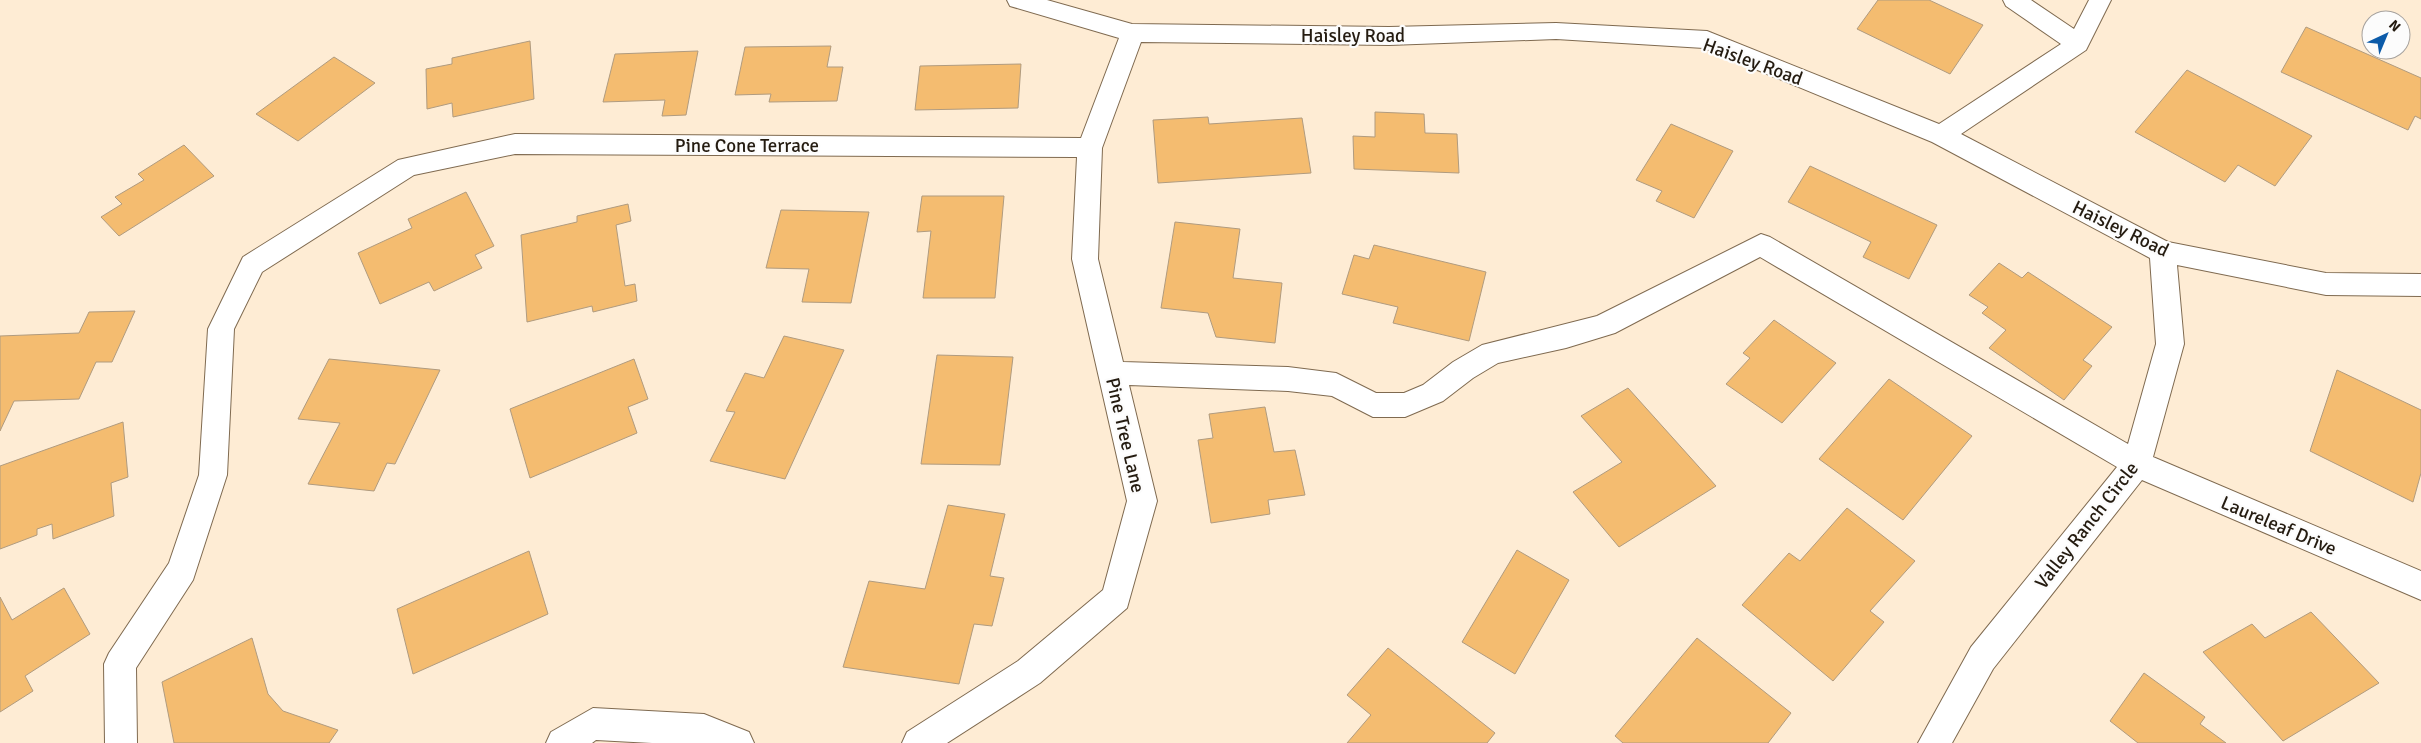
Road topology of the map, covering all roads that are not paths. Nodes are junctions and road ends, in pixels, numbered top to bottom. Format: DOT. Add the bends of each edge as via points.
graph roads {
  1 [pos="1018,0"];
  2 [pos="2014,0"];
  3 [pos="2100,0"];
  4 [pos="1132,33"];
  5 [pos="2078,44"];
  6 [pos="1941,135"];
  7 [pos="1090,148"];
  8 [pos="2163,252"];
  9 [pos="2421,285"];
  10 [pos="1111,373"];
  11 [pos="2137,464"];
  12 [pos="2421,586"];
  13 [pos="121,743"];
  14 [pos="562,743"];
  15 [pos="738,743"];
  16 [pos="918,743"];
  17 [pos="1934,743"];
  1 -- 4 [label="street, Haisley Road"];
  2 -- 5 [label="street"];
  3 -- 5 [label="street"];
  4 -- 6 [label="street, Haisley Road" via="1389,36 1556,31 1707,40"];
  4 -- 7 [label="street, Pine Tree Lane"];
  5 -- 6 [label="street"];
  6 -- 8 [label="street, Haisley Road"];
  7 -- 10 [label="street, Pine Tree Lane" via="1084,259"];
  7 -- 13 [label="street, Pine Cone Terrace" via="515,144 407,167 252,265 248,273 221,329 213,475 182,570 120,664"];
  8 -- 9 [label="street, Haisley Road" via="2326,284"];
  8 -- 11 [label="street, Valley Ranch Circle" via="2170,344"];
  10 -- 11 [label="street, Laureleaf Drive" via="1288,379 1336,386 1373,405 1405,405 1433,393 1492,353 1605,325 1761,244"];
  10 -- 16 [label="street, Pine Tree Lane" via="1142,501 1116,598 1029,672"];
  11 -- 12 [label="street, Laureleaf Drive"];
  11 -- 17 [label="street, Valley Ranch Circle" via="1982,658"];
  14 -- 15 [label="street" via="593,724 704,730"];
}
